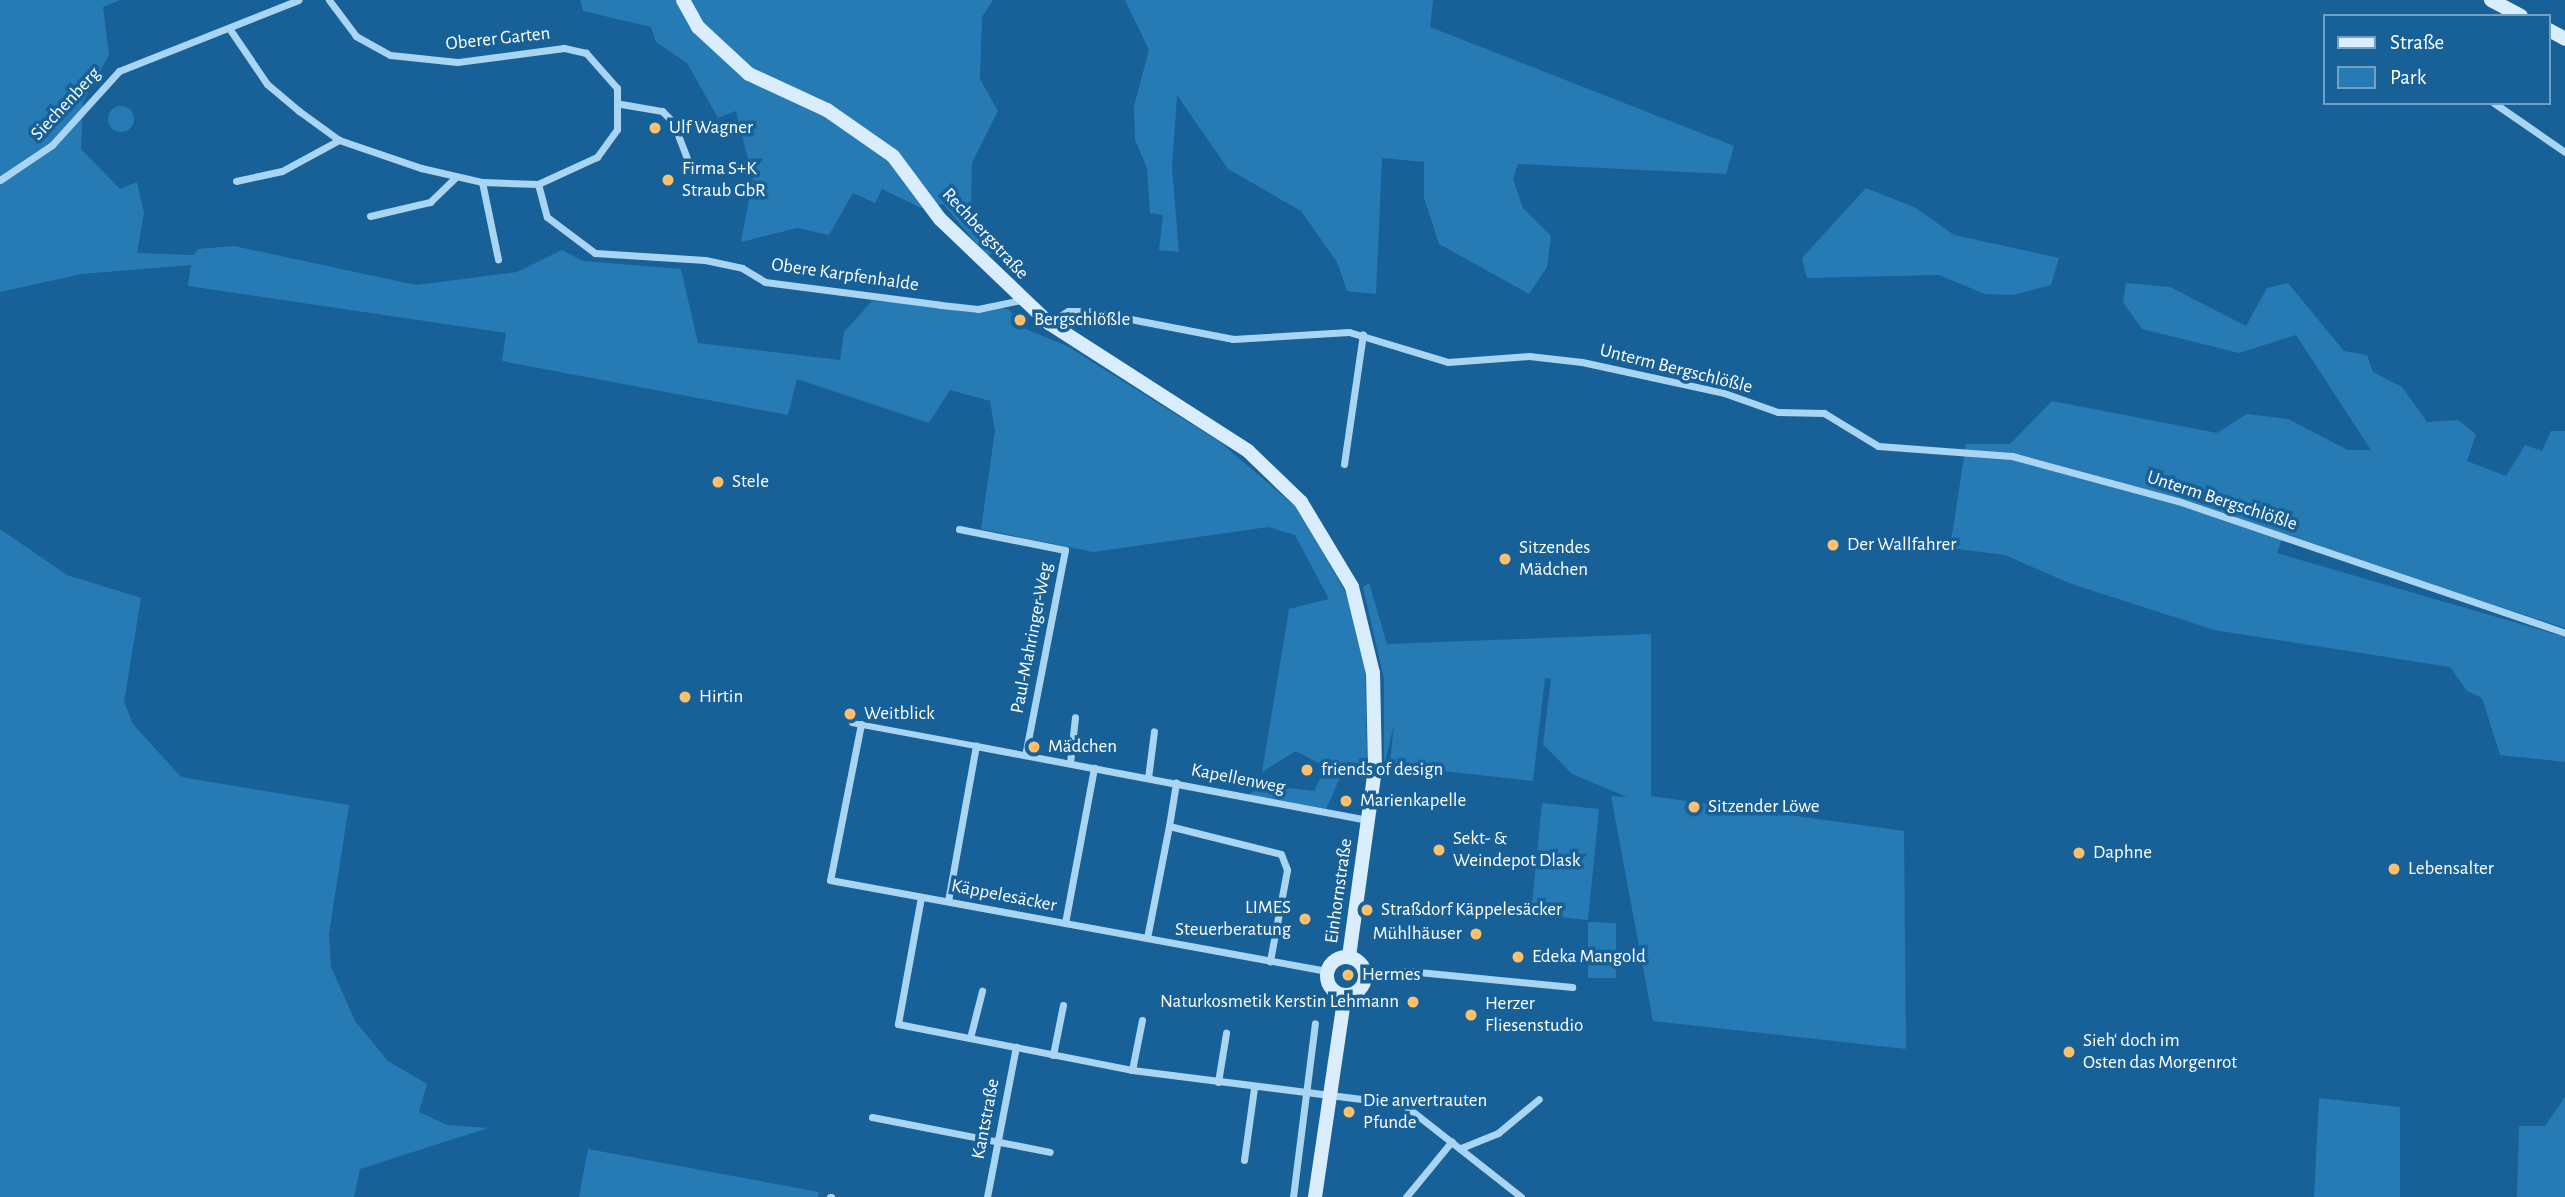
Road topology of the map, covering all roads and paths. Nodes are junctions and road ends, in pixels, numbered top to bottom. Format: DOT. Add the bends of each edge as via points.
graph roads {
  1 [pos="298,0"];
  2 [pos="329,0"];
  3 [pos="683,0"];
  4 [pos="2491,0"];
  5 [pos="2517,14"];
  6 [pos="230,31"];
  7 [pos="621,104"];
  8 [pos="2497,105"];
  9 [pos="339,139"];
  10 [pos="2565,152"];
  11 [pos="687,159"];
  12 [pos="456,177"];
  13 [pos="0,180"];
  14 [pos="236,181"];
  15 [pos="482,183"];
  16 [pos="538,184"];
  17 [pos="370,216"];
  18 [pos="498,259"];
  19 [pos="1021,300"];
  20 [pos="1048,323"];
  21 [pos="1363,334"];
  22 [pos="1248,451"];
  23 [pos="1344,464"];
  24 [pos="959,529"];
  25 [pos="2565,633"];
  26 [pos="1075,717"];
  27 [pos="856,724"];
  28 [pos="1154,731"];
  29 [pos="976,746"];
  30 [pos="1025,755"];
  31 [pos="1070,763"];
  32 [pos="1094,768"];
  33 [pos="1147,778"];
  34 [pos="1176,783"];
  35 [pos="1369,820"];
  36 [pos="1169,827"];
  37 [pos="921,897"];
  38 [pos="948,901"];
  39 [pos="1065,923"];
  40 [pos="1147,938"];
  41 [pos="1349,957"];
  42 [pos="1270,961"];
  43 [pos="1327,971"];
  44 [pos="1365,978"];
  45 [pos="1572,987"];
  46 [pos="982,991"];
  47 [pos="1345,995"];
  48 [pos="1063,1005"];
  49 [pos="1142,1020"];
  50 [pos="1315,1023"];
  51 [pos="1226,1033"];
  52 [pos="970,1038"];
  53 [pos="1016,1047"];
  54 [pos="1053,1055"];
  55 [pos="1132,1070"];
  56 [pos="1219,1082"];
  57 [pos="1254,1087"];
  58 [pos="1305,1094"];
  59 [pos="1330,1096"];
  60 [pos="1539,1099"];
  61 [pos="872,1117"];
  62 [pos="1452,1141"];
  63 [pos="999,1142"];
  64 [pos="1461,1148"];
  65 [pos="1050,1152"];
  66 [pos="1244,1160"];
  67 [pos="987,1197"];
  68 [pos="1293,1197"];
  69 [pos="1315,1197"];
  70 [pos="1406,1197"];
  71 [pos="1521,1197"];
  1 -- 6 [label="street"];
  2 -- 7 [label="street, Oberer Garten" via="356,36 390,55 457,62 575,48 608,73"];
  3 -- 19 [label="main road, Rechbergstraße" via="698,27 749,74 827,110 893,156 940,219"];
  4 -- 5 [label="main road"];
  6 -- 9 [label="street" via="267,84"];
  6 -- 13 [label="street, Siechenberg" via="119,71 52,145"];
  7 -- 11 [label="street" via="662,111 673,122"];
  7 -- 16 [label="street" via="617,130 597,157"];
  8 -- 10 [label="street"];
  9 -- 12 [label="street"];
  9 -- 14 [label="street" via="282,171"];
  12 -- 15 [label="street"];
  12 -- 17 [label="street" via="430,202"];
  15 -- 16 [label="street"];
  15 -- 18 [label="street"];
  16 -- 19 [label="street, Obere Karpfenhalde" via="547,217 566,237 595,253 705,260 742,268 765,282 941,305 978,309"];
  19 -- 20 [label="main road, Rechbergstraße"];
  20 -- 21 [label="street, Unterm Bergschlößle" via="1068,311 1088,311 1233,340"];
  20 -- 22 [label="main road, Rechbergstraße"];
  21 -- 23 [label="street"];
  21 -- 25 [label="street, Unterm Bergschlößle" via="1448,362 1529,356 1583,362 1724,393 1778,412 1824,413 1878,446 2012,456 2178,500"];
  22 -- 35 [label="main road, Einhornstraße" via="1301,502 1352,587 1366,631 1376,712"];
  24 -- 30 [label="street, Paul-Mahringer-Weg" via="1065,550"];
  26 -- 31 [label="street"];
  27 -- 29 [label="street"];
  27 -- 37 [label="street, Käppelesäcker" via="830,880"];
  28 -- 33 [label="street"];
  29 -- 30 [label="street, Kapellenweg"];
  29 -- 38 [label="street"];
  30 -- 31 [label="street, Kapellenweg"];
  31 -- 32 [label="street, Kapellenweg"];
  32 -- 33 [label="street, Kapellenweg"];
  32 -- 39 [label="street"];
  33 -- 34 [label="street, Kapellenweg"];
  34 -- 35 [label="street, Kapellenweg"];
  34 -- 36 [label="street"];
  35 -- 41 [label="main road, Einhornstraße"];
  36 -- 40 [label="street"];
  36 -- 42 [label="street" via="1281,854 1287,870"];
  37 -- 38 [label="street, Käppelesäcker"];
  37 -- 52 [label="street" via="898,1024"];
  38 -- 39 [label="street, Käppelesäcker"];
  39 -- 40 [label="street, Käppelesäcker"];
  40 -- 42 [label="street, Käppelesäcker"];
  41 -- 43 [label="main road" via="1338,958"];
  41 -- 44 [label="main road" via="1362,964"];
  42 -- 43 [label="street, Käppelesäcker"];
  43 -- 47 [label="main road" via="1329,986"];
  44 -- 45 [label="street" via="1408,971"];
  44 -- 47 [label="main road" via="1357,992"];
  46 -- 52 [label="street"];
  47 -- 59 [label="main road"];
  48 -- 54 [label="street"];
  49 -- 55 [label="street"];
  50 -- 58 [label="street"];
  51 -- 56 [label="street"];
  52 -- 53 [label="street"];
  53 -- 54 [label="street"];
  53 -- 63 [label="street, Kantstraße"];
  54 -- 55 [label="street"];
  55 -- 56 [label="street"];
  56 -- 57 [label="street"];
  57 -- 58 [label="street"];
  57 -- 66 [label="street"];
  58 -- 59 [label="street"];
  58 -- 68 [label="street"];
  59 -- 62 [label="street" via="1403,1104"];
  59 -- 69 [label="main road"];
  60 -- 64 [label="street" via="1498,1133"];
  61 -- 63 [label="street"];
  62 -- 64 [label="street"];
  62 -- 70 [label="street"];
  63 -- 65 [label="street"];
  63 -- 67 [label="street, Kantstraße"];
  64 -- 71 [label="street"];
}
